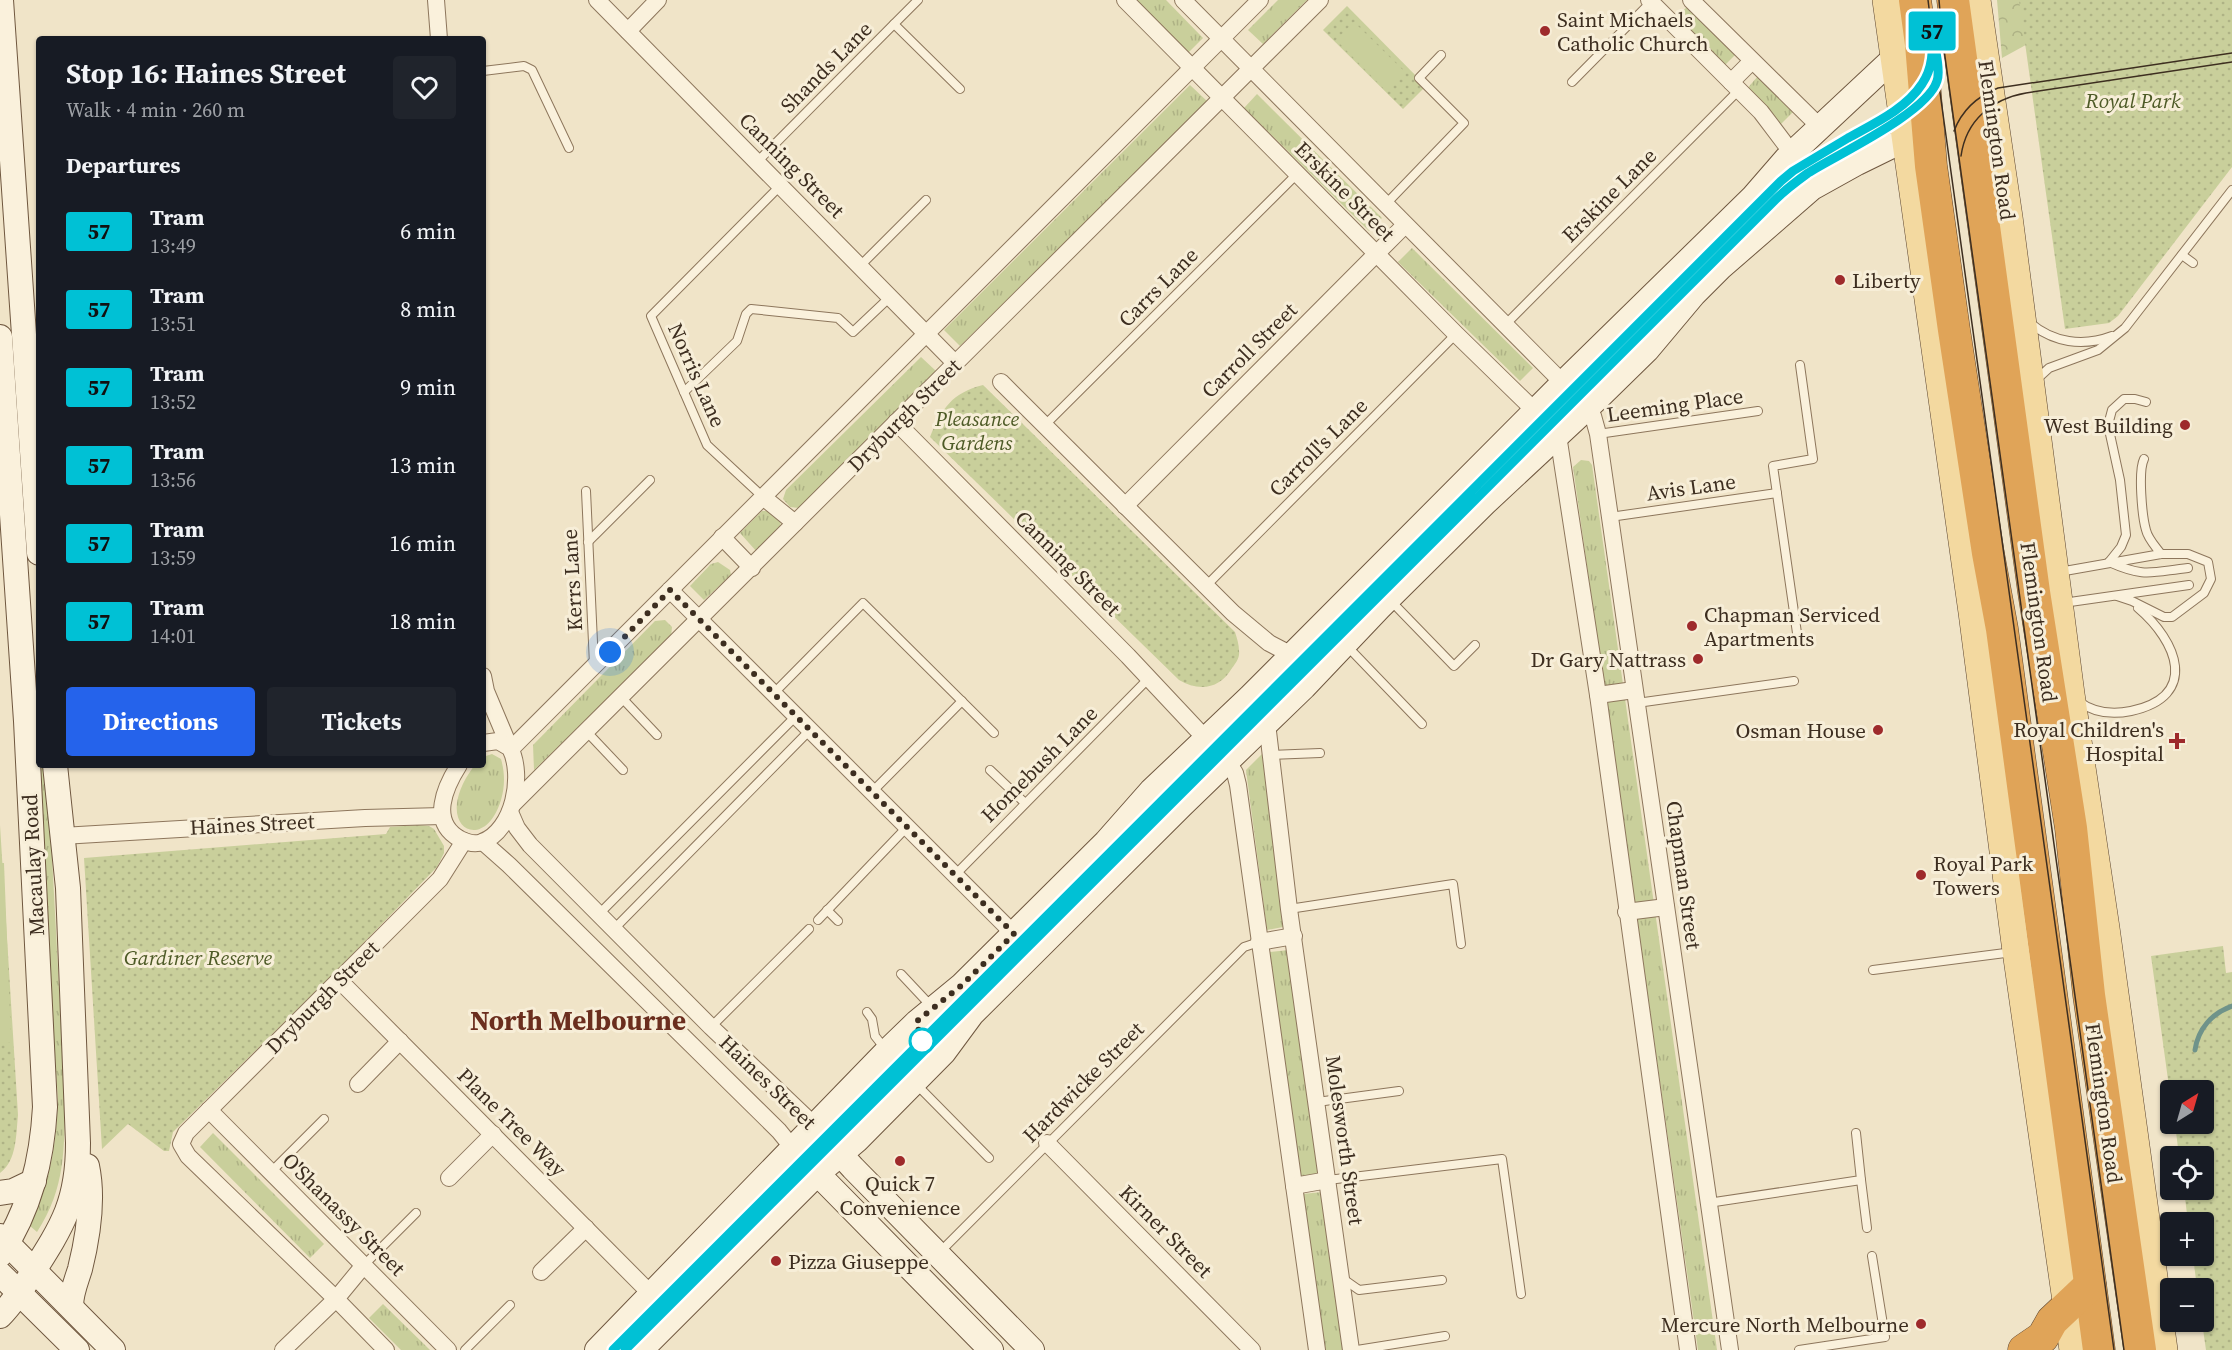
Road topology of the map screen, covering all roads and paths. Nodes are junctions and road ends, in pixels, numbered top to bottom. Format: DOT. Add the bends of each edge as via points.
graph roads {
  1 [pos="1,0"];
  2 [pos="436,0"];
  3 [pos="597,0"];
  4 [pos="658,0"];
  5 [pos="918,0"];
  6 [pos="1125,0"];
  7 [pos="1183,0"];
  8 [pos="1260,0"];
  9 [pos="1320,0"];
  10 [pos="1691,0"];
  11 [pos="1886,0"];
  12 [pos="1953,0"];
  13 [pos="1977,0"];
  14 [pos="1650,1"];
  15 [pos="1917,14"];
  16 [pos="894,24"];
  17 [pos="628,31"];
  18 [pos="439,36"];
  19 [pos="1221,38"];
  20 [pos="1960,54"];
  21 [pos="1441,55"];
  22 [pos="1894,58"];
  23 [pos="1752,61"];
  24 [pos="1191,67"];
  25 [pos="1250,69"];
  26 [pos="486,71"];
  27 [pos="1572,82"];
  28 [pos="1735,86"];
  29 [pos="960,89"];
  30 [pos="3,96"];
  31 [pos="1222,98"];
  32 [pos="1820,127"];
  33 [pos="1916,133"];
  34 [pos="569,148"];
  35 [pos="1792,153"];
  36 [pos="757,162"];
  37 [pos="1297,174"];
  38 [pos="781,185"];
  39 [pos="2232,190"];
  40 [pos="926,200"];
  41 [pos="1385,205"];
  42 [pos="8,224"];
  43 [pos="1405,225"];
  44 [pos="1377,255"];
  45 [pos="2182,255"];
  46 [pos="2193,263"];
  47 [pos="860,266"];
  48 [pos="891,297"];
  49 [pos="2022,313"];
  50 [pos="1505,325"];
  51 [pos="926,333"];
  52 [pos="1456,334"];
  53 [pos="2118,334"];
  54 [pos="0,337"];
  55 [pos="955,363"];
  56 [pos="1800,365"];
  57 [pos="32,367"];
  58 [pos="1001,382"];
  59 [pos="1563,383"];
  60 [pos="2030,387"];
  61 [pos="684,392"];
  62 [pos="2146,402"];
  63 [pos="1588,408"];
  64 [pos="1535,411"];
  65 [pos="1758,411"];
  66 [pos="896,422"];
  67 [pos="1044,426"];
  68 [pos="1598,434"];
  69 [pos="1558,435"];
  70 [pos="2144,459"];
  71 [pos="650,480"];
  72 [pos="36,484"];
  73 [pos="586,491"];
  74 [pos="1777,493"];
  75 [pos="763,497"];
  76 [pos="1125,506"];
  77 [pos="1610,517"];
  78 [pos="795,523"];
  79 [pos="722,537"];
  80 [pos="588,542"];
  81 [pos="36,545"];
  82 [pos="2161,554"];
  83 [pos="2109,562"];
  84 [pos="752,568"];
  85 [pos="2187,568"];
  86 [pos="2188,585"];
  87 [pos="1206,586"];
  88 [pos="18,587"];
  89 [pos="670,590"];
  90 [pos="2046,590"];
  91 [pos="2121,597"];
  92 [pos="1388,599"];
  93 [pos="1984,600"];
  94 [pos="700,619"];
  95 [pos="1797,633"];
  96 [pos="1345,645"];
  97 [pos="1475,645"];
  98 [pos="1292,655"];
  99 [pos="594,667"];
  100 [pos="1149,678"];
  101 [pos="1794,681"];
  102 [pos="486,686"];
  103 [pos="2063,688"];
  104 [pos="774,693"];
  105 [pos="1598,694"];
  106 [pos="1635,696"];
  107 [pos="621,697"];
  108 [pos="1250,697"];
  109 [pos="962,701"];
  110 [pos="796,716"];
  111 [pos="33,721"];
  112 [pos="1268,723"];
  113 [pos="1422,724"];
  114 [pos="810,730"];
  115 [pos="587,732"];
  116 [pos="994,733"];
  117 [pos="657,735"];
  118 [pos="1205,738"];
  119 [pos="486,743"];
  120 [pos="511,748"];
  121 [pos="1320,753"];
  122 [pos="1270,755"];
  123 [pos="1228,762"];
  124 [pos="55,768"];
  125 [pos="457,768"];
  126 [pos="623,770"];
  127 [pos="990,770"];
  128 [pos="872,792"];
  129 [pos="1025,803"];
  130 [pos="511,808"];
  131 [pos="442,816"];
  132 [pos="907,827"];
  133 [pos="62,836"];
  134 [pos="2017,839"];
  135 [pos="464,841"];
  136 [pos="483,842"];
  137 [pos="955,876"];
  138 [pos="1666,907"];
  139 [pos="1289,909"];
  140 [pos="827,910"];
  141 [pos="1626,912"];
  142 [pos="599,914"];
  143 [pos="818,920"];
  144 [pos="838,921"];
  145 [pos="614,929"];
  146 [pos="809,929"];
  147 [pos="1014,934"];
  148 [pos="1294,936"];
  149 [pos="1259,942"];
  150 [pos="1461,944"];
  151 [pos="2016,951"];
  152 [pos="1032,953"];
  153 [pos="1873,970"];
  154 [pos="901,974"];
  155 [pos="340,981"];
  156 [pos="933,1009"];
  157 [pos="867,1011"];
  158 [pos="711,1027"];
  159 [pos="400,1041"];
  160 [pos="887,1051"];
  161 [pos="915,1082"];
  162 [pos="358,1084"];
  163 [pos="1399,1091"];
  164 [pos="1317,1102"];
  165 [pos="209,1110"];
  166 [pos="324,1119"];
  167 [pos="814,1125"];
  168 [pos="1856,1133"];
  169 [pos="493,1134"];
  170 [pos="78,1142"];
  171 [pos="1047,1143"];
  172 [pos="792,1148"];
  173 [pos="841,1154"];
  174 [pos="989,1158"];
  175 [pos="271,1172"];
  176 [pos="817,1173"];
  177 [pos="448,1179"];
  178 [pos="1328,1180"];
  179 [pos="1861,1180"];
  180 [pos="34,1181"];
  181 [pos="1294,1186"];
  182 [pos="0,1193"];
  183 [pos="1708,1203"];
  184 [pos="416,1213"];
  185 [pos="586,1228"];
  186 [pos="1867,1228"];
  187 [pos="3,1244"];
  188 [pos="938,1254"];
  189 [pos="1872,1256"];
  190 [pos="364,1265"];
  191 [pos="34,1270"];
  192 [pos="541,1272"];
  193 [pos="0,1274"];
  194 [pos="1341,1278"];
  195 [pos="1442,1280"];
  196 [pos="2090,1285"];
  197 [pos="19,1293"];
  198 [pos="1521,1294"];
  199 [pos="652,1295"];
  200 [pos="336,1299"];
  201 [pos="510,1305"];
  202 [pos="71,1306"];
  203 [pos="2068,1306"];
  204 [pos="0,1316"];
  205 [pos="1445,1336"];
  206 [pos="66,1342"];
  207 [pos="113,1350"];
  208 [pos="283,1350"];
  209 [pos="386,1350"];
  210 [pos="448,1350"];
  211 [pos="465,1350"];
  212 [pos="597,1350"];
  213 [pos="641,1350"];
  214 [pos="991,1350"];
  215 [pos="1032,1350"];
  216 [pos="1252,1350"];
  217 [pos="1317,1350"];
  218 [pos="1351,1350"];
  219 [pos="1356,1350"];
  220 [pos="1688,1350"];
  221 [pos="1730,1350"];
  222 [pos="1799,1350"];
  223 [pos="2024,1350"];
  224 [pos="2073,1350"];
  225 [pos="2099,1350"];
  226 [pos="2140,1350"];
  227 [pos="2164,1350"];
  1 -- 30 [label="street"];
  2 -- 18 [label="street"];
  3 -- 17 [label="street, Canning Street"];
  4 -- 17 [label="street"];
  5 -- 16 [label="lane, Shands Lane"];
  6 -- 24 [label="street, Erskine Street"];
  7 -- 19 [label="street, Erskine Street"];
  8 -- 19 [label="street, Dryburgh Street"];
  9 -- 25 [label="street, Dryburgh Street"];
  10 -- 23 [label="street"];
  11 -- 22 [label="main road, Flemington Road"];
  12 -- 20 [label="highway, Flemington Road"];
  13 -- 49 [label="main road, Flemington Road"];
  14 -- 27 [label="lane"];
  14 -- 28 [label="street"];
  15 -- 22 [label="main road" via="1910,43"];
  15 -- 33 [label="highway, Flemington Road"];
  16 -- 29 [label="lane, Shands Lane"];
  16 -- 36 [label="lane, Shands Lane"];
  17 -- 36 [label="street, Canning Street"];
  19 -- 24 [label="street, Dryburgh Street"];
  19 -- 25 [label="street, Erskine Street"];
  20 -- 33 [label="highway" via="1951,96 1939,115"];
  20 -- 90 [label="highway, Flemington Road"];
  21 -- 41 [label="lane" via="1419,78 1464,123"];
  22 -- 32 [label="street"];
  22 -- 33 [label="main road, Flemington Road"];
  23 -- 28 [label="street"];
  23 -- 32 [label="street"];
  24 -- 31 [label="street, Erskine Street"];
  24 -- 51 [label="street, Dryburgh Street"];
  25 -- 31 [label="street, Dryburgh Street"];
  25 -- 41 [label="street, Erskine Street"];
  26 -- 34 [label="lane" via="524,66 532,70"];
  28 -- 35 [label="street"];
  28 -- 50 [label="lane, Erskine Lane"];
  30 -- 42 [label="street"];
  31 -- 37 [label="street, Erskine Street"];
  31 -- 55 [label="street, Dryburgh Street"];
  32 -- 35 [label="street"];
  33 -- 63 [label="street" via="1806,193 1706,282 1647,350"];
  33 -- 93 [label="highway, Flemington Road" via="1954,330 1988,553"];
  35 -- 59 [label="street" via="1753,197"];
  36 -- 38 [label="street, Canning Street"];
  37 -- 44 [label="street, Erskine Street"];
  37 -- 67 [label="lane, Carrs Lane"];
  38 -- 47 [label="street, Canning Street"];
  38 -- 61 [label="lane, Norris Lane" via="651,316"];
  39 -- 45 [label="lane"];
  40 -- 47 [label="lane"];
  41 -- 43 [label="street, Erskine Street"];
  42 -- 57 [label="street"];
  43 -- 44 [label="street, Carroll Street"];
  43 -- 50 [label="street, Erskine Street"];
  44 -- 52 [label="street, Erskine Street"];
  44 -- 76 [label="street, Carroll Street"];
  45 -- 46 [label="lane"];
  45 -- 53 [label="lane" via="2139,313"];
  47 -- 48 [label="street, Canning Street"];
  48 -- 51 [label="street, Canning Street"];
  48 -- 61 [label="lane" via="853,332 838,318 751,309 737,341"];
  49 -- 53 [label="lane" via="2043,333 2061,341 2088,342"];
  49 -- 60 [label="main road, Flemington Road"];
  50 -- 59 [label="street, Erskine Street"];
  51 -- 55 [label="street, Canning Street"];
  51 -- 75 [label="street, Dryburgh Street"];
  52 -- 64 [label="street, Erskine Street"];
  52 -- 87 [label="lane, Carroll's Lane"];
  53 -- 60 [label="lane" via="2088,355 2049,368"];
  54 -- 88 [label="street, Macaulay Road"];
  55 -- 66 [label="street, Dryburgh Street"];
  56 -- 74 [label="lane" via="1813,459 1773,466"];
  57 -- 72 [label="street"];
  58 -- 67 [label="street"];
  59 -- 63 [label="street"];
  59 -- 64 [label="street"];
  60 -- 90 [label="main road, Flemington Road"];
  61 -- 75 [label="lane, Norris Lane" via="708,445"];
  62 -- 83 [label="lane" via="2124,399 2112,410 2108,425 2126,535"];
  63 -- 68 [label="street, Chapman Street"];
  63 -- 69 [label="street"];
  64 -- 69 [label="street"];
  64 -- 98 [label="street"];
  65 -- 68 [label="lane, Leeming Place"];
  66 -- 78 [label="street, Dryburgh Street"];
  66 -- 100 [label="street, Canning Street"];
  67 -- 76 [label="street"];
  68 -- 77 [label="street, Chapman Street"];
  69 -- 92 [label="street"];
  69 -- 105 [label="street"];
  70 -- 82 [label="lane" via="2139,478 2146,531"];
  71 -- 80 [label="lane"];
  73 -- 80 [label="lane, Kerrs Lane"];
  74 -- 77 [label="lane, Avis Lane"];
  74 -- 95 [label="lane"];
  75 -- 78 [label="street"];
  75 -- 79 [label="street, Dryburgh Street"];
  76 -- 87 [label="street"];
  77 -- 106 [label="street, Chapman Street"];
  78 -- 84 [label="street, Dryburgh Street"];
  79 -- 84 [label="street"];
  79 -- 89 [label="street, Dryburgh Street"];
  80 -- 99 [label="lane, Kerrs Lane"];
  81 -- 88 [label="street" via="28,555"];
  82 -- 83 [label="lane"];
  82 -- 91 [label="lane" via="2188,554 2208,562 2211,579 2204,593 2168,618"];
  83 -- 85 [label="lane" via="2143,574"];
  83 -- 90 [label="lane"];
  84 -- 94 [label="street, Dryburgh Street"];
  86 -- 91 [label="lane"];
  87 -- 98 [label="street" via="1257,634"];
  88 -- 111 [label="street, Macaulay Road"];
  89 -- 94 [label="street"];
  89 -- 99 [label="street, Dryburgh Street"];
  90 -- 91 [label="lane"];
  90 -- 93 [label="highway"];
  90 -- 103 [label="highway, Flemington Road"];
  91 -- 103 [label="lane" via="2152,620 2169,644 2174,673 2169,690 2154,704 2108,713 2091,709"];
  92 -- 96 [label="street"];
  92 -- 97 [label="lane" via="1454,666"];
  93 -- 134 [label="highway, Flemington Road"];
  94 -- 104 [label="street"];
  94 -- 107 [label="street, Dryburgh Street"];
  96 -- 112 [label="street"];
  96 -- 113 [label="lane"];
  98 -- 108 [label="street"];
  99 -- 120 [label="street, Dryburgh Street"];
  100 -- 118 [label="street, Canning Street"];
  100 -- 129 [label="lane, Homebush Lane"];
  101 -- 106 [label="lane"];
  102 -- 120 [label="street"];
  103 -- 226 [label="highway, Flemington Road" via="2071,828 2089,995"];
  103 -- 227 [label="main road, Flemington Road" via="2109,951"];
  104 -- 109 [label="lane" via="862,603"];
  104 -- 110 [label="street"];
  105 -- 106 [label="street"];
  105 -- 141 [label="street"];
  106 -- 138 [label="street, Chapman Street"];
  107 -- 115 [label="street, Dryburgh Street"];
  107 -- 117 [label="lane"];
  108 -- 112 [label="street"];
  108 -- 118 [label="street"];
  109 -- 116 [label="lane"];
  109 -- 128 [label="lane"];
  110 -- 114 [label="street"];
  110 -- 142 [label="lane"];
  111 -- 180 [label="street, Macaulay Road" via="45,1107 44,1143"];
  112 -- 122 [label="street, Molesworth Street"];
  112 -- 123 [label="street"];
  114 -- 128 [label="street"];
  114 -- 145 [label="lane"];
  115 -- 126 [label="lane"];
  115 -- 130 [label="street, Dryburgh Street"];
  118 -- 123 [label="street"];
  118 -- 147 [label="street"];
  119 -- 120 [label="street" via="498,741"];
  120 -- 130 [label="street" via="516,775"];
  121 -- 122 [label="lane"];
  122 -- 139 [label="street, Molesworth Street"];
  123 -- 149 [label="street" via="1238,786"];
  123 -- 152 [label="street"];
  124 -- 133 [label="street, Macaulay Road"];
  125 -- 131 [label="street" via="445,790"];
  127 -- 129 [label="lane"];
  128 -- 132 [label="street"];
  129 -- 137 [label="lane, Homebush Lane"];
  130 -- 136 [label="street, Dryburgh Street" via="496,832"];
  130 -- 142 [label="street, Haines Street" via="523,837"];
  131 -- 133 [label="street, Haines Street"];
  131 -- 135 [label="street" via="450,832"];
  132 -- 137 [label="street"];
  132 -- 140 [label="lane"];
  133 -- 170 [label="street, Macaulay Road" via="68,888"];
  134 -- 151 [label="main road, Flemington Road"];
  134 -- 196 [label="highway, Flemington Road" via="2064,1105"];
  135 -- 136 [label="street"];
  135 -- 155 [label="street, Dryburgh Street" via="440,879"];
  136 -- 172 [label="street, Haines Street"];
  137 -- 147 [label="street"];
  138 -- 141 [label="street"];
  138 -- 183 [label="street, Chapman Street"];
  139 -- 148 [label="street, Molesworth Street"];
  139 -- 150 [label="lane" via="1453,884"];
  140 -- 143 [label="lane"];
  140 -- 144 [label="lane"];
  141 -- 220 [label="street"];
  142 -- 145 [label="street, Haines Street"];
  145 -- 158 [label="street, Haines Street"];
  146 -- 158 [label="lane" via="800,944"];
  147 -- 152 [label="street"];
  147 -- 156 [label="street"];
  148 -- 149 [label="street"];
  148 -- 164 [label="street, Molesworth Street"];
  149 -- 171 [label="lane, Hardwicke Street" via="1244,948"];
  149 -- 181 [label="street"];
  151 -- 153 [label="lane"];
  151 -- 203 [label="main road, Flemington Road"];
  152 -- 161 [label="street" via="964,1023 944,1052"];
  154 -- 156 [label="lane"];
  155 -- 159 [label="street, Plane Tree Way"];
  155 -- 165 [label="street, Dryburgh Street"];
  156 -- 160 [label="street"];
  157 -- 160 [label="lane" via="875,1036"];
  158 -- 167 [label="street, Haines Street"];
  159 -- 162 [label="street"];
  159 -- 169 [label="street, Plane Tree Way"];
  160 -- 167 [label="street"];
  161 -- 173 [label="street"];
  161 -- 174 [label="lane"];
  163 -- 164 [label="lane"];
  164 -- 178 [label="street, Molesworth Street"];
  165 -- 175 [label="street, O'Shanassy Street"];
  165 -- 200 [label="street, Dryburgh Street" via="183,1136 184,1151"];
  166 -- 175 [label="lane"];
  167 -- 172 [label="street"];
  167 -- 173 [label="street, Haines Street"];
  168 -- 179 [label="lane"];
  169 -- 177 [label="street"];
  169 -- 185 [label="street, Plane Tree Way"];
  170 -- 191 [label="street, Macaulay Road" via="71,1203 59,1231"];
  170 -- 202 [label="street" via="86,1164 90,1197"];
  171 -- 188 [label="lane, Hardwicke Street"];
  171 -- 216 [label="street, Kirner Street"];
  172 -- 176 [label="street, Haines Street"];
  172 -- 199 [label="street"];
  173 -- 176 [label="street"];
  173 -- 188 [label="street, Haines Street"];
  175 -- 190 [label="street, O'Shanassy Street"];
  176 -- 213 [label="street"];
  176 -- 214 [label="street, Haines Street"];
  178 -- 181 [label="street"];
  178 -- 194 [label="street, Molesworth Street"];
  178 -- 198 [label="lane" via="1502,1159"];
  179 -- 183 [label="lane"];
  179 -- 186 [label="lane"];
  180 -- 182 [label="street"];
  180 -- 187 [label="street, Macaulay Road" via="23,1211"];
  181 -- 217 [label="street"];
  183 -- 221 [label="street, Chapman Street"];
  184 -- 190 [label="lane"];
  185 -- 192 [label="street"];
  185 -- 199 [label="street, Plane Tree Way"];
  187 -- 191 [label="street"];
  188 -- 215 [label="street, Haines Street"];
  189 -- 222 [label="lane" via="1885,1337"];
  190 -- 200 [label="street"];
  190 -- 210 [label="street, O'Shanassy Street"];
  191 -- 197 [label="street"];
  191 -- 202 [label="street"];
  193 -- 197 [label="street"];
  194 -- 195 [label="lane" via="1359,1290"];
  194 -- 218 [label="street, Molesworth Street"];
  196 -- 203 [label="highway"];
  196 -- 225 [label="highway, Flemington Road"];
  197 -- 204 [label="street"];
  197 -- 206 [label="street"];
  199 -- 212 [label="street"];
  200 -- 208 [label="street"];
  200 -- 209 [label="street"];
  201 -- 211 [label="lane"];
  202 -- 207 [label="street"];
  203 -- 223 [label="highway" via="2043,1336"];
  203 -- 224 [label="main road, Flemington Road"];
  205 -- 219 [label="lane"];
}
